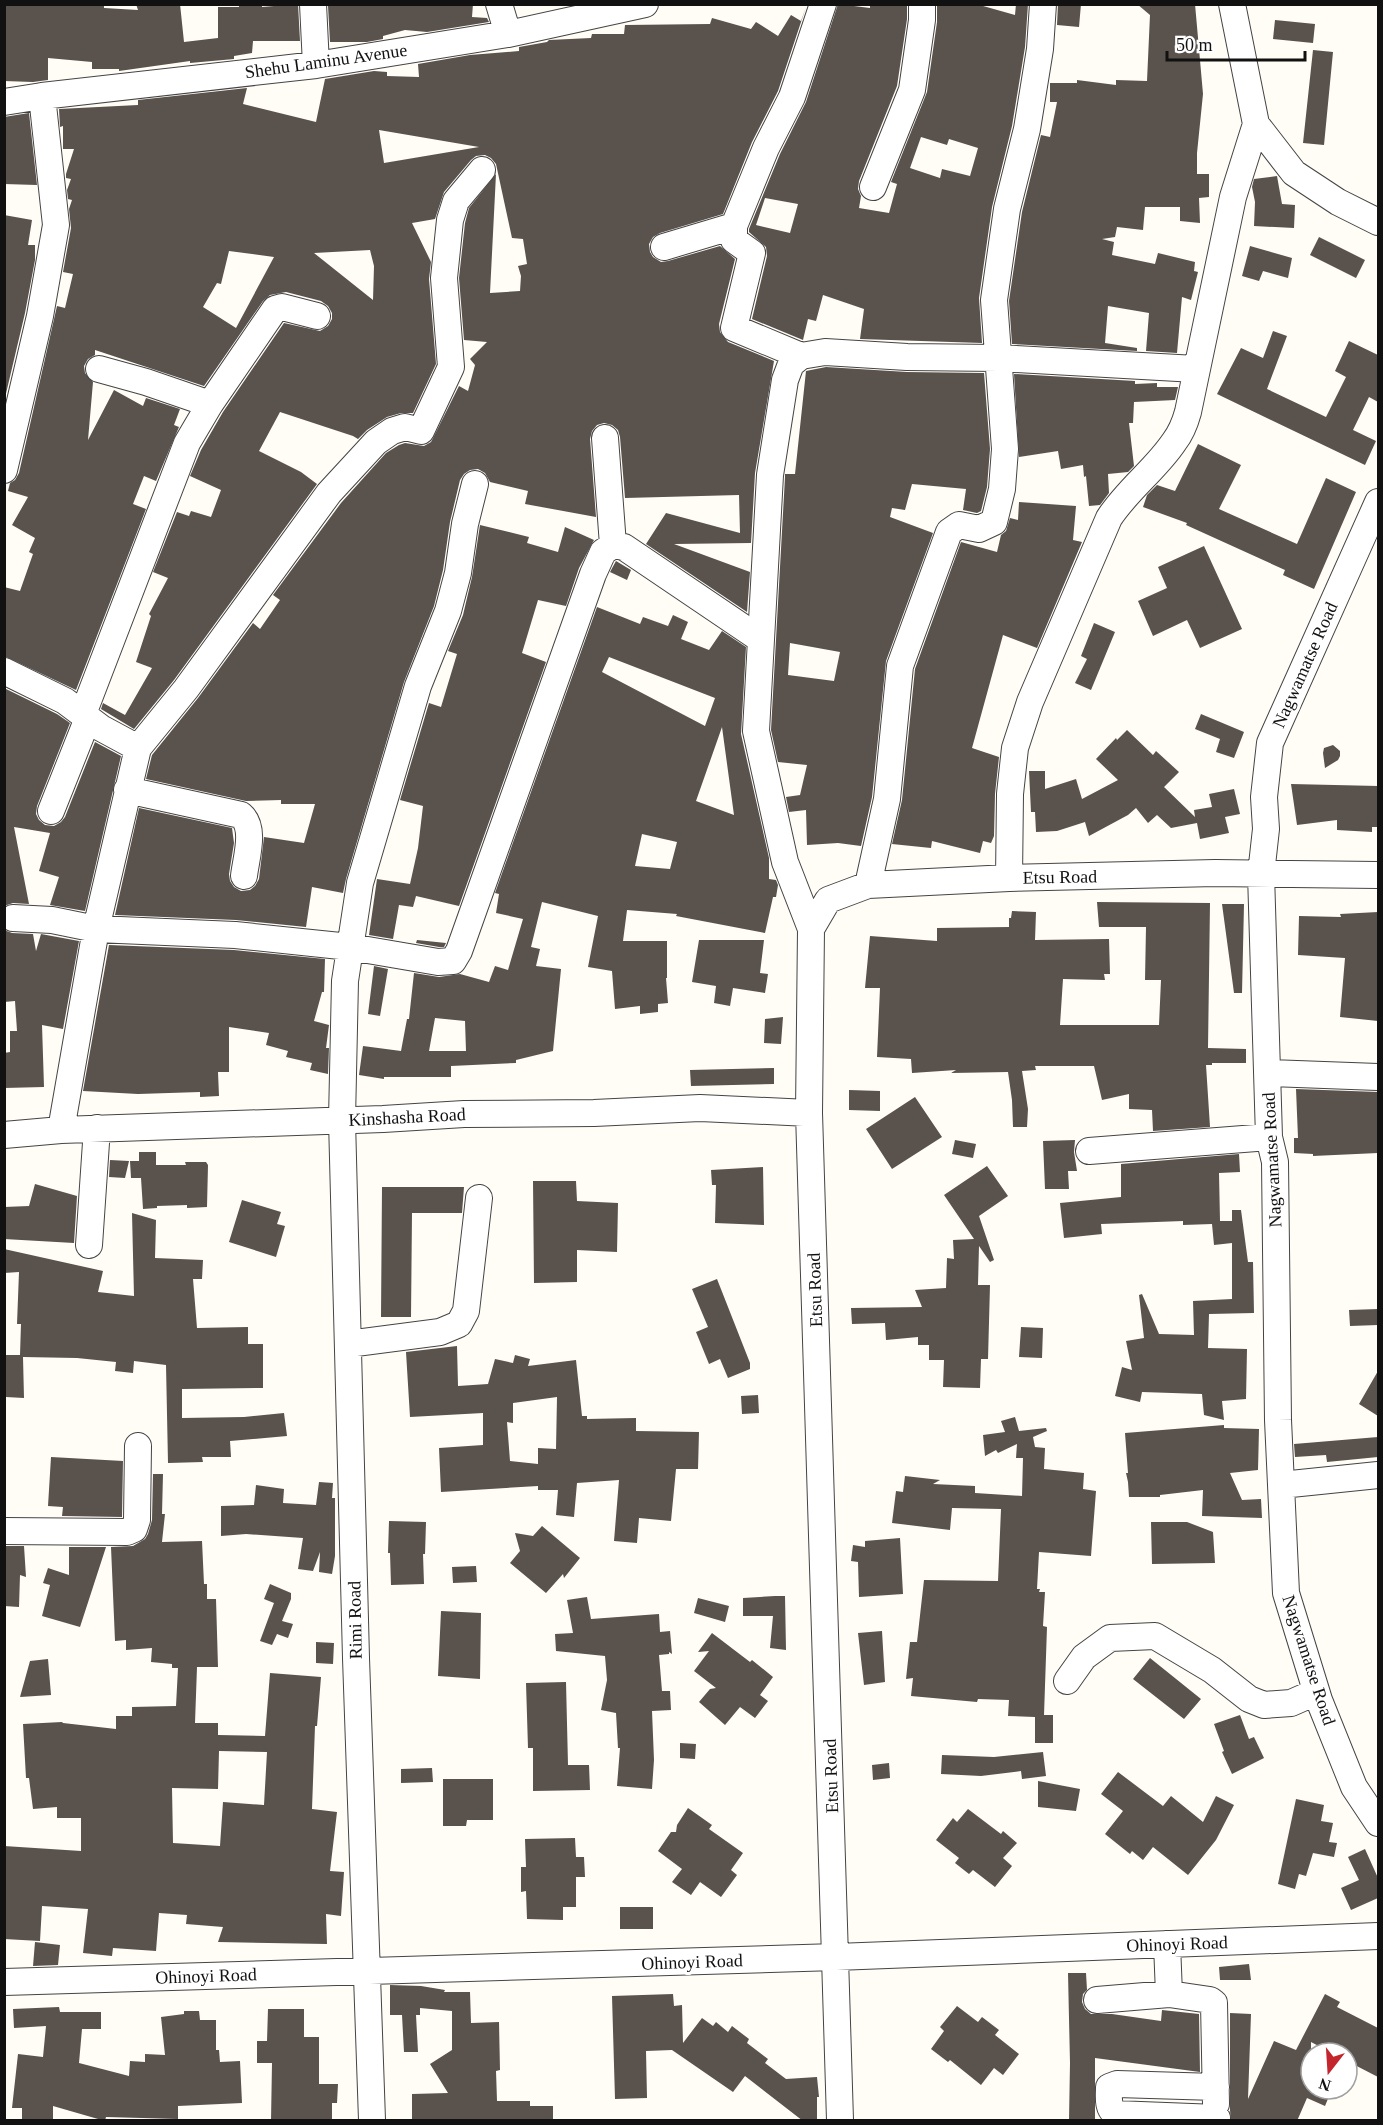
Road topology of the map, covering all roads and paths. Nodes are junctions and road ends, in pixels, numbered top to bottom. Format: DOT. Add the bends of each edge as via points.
graph roads {
  1 [pos="313,4"];
  2 [pos="499,4"];
  3 [pos="645,4"];
  4 [pos="823,4"];
  5 [pos="922,4"];
  6 [pos="1043,4"];
  7 [pos="1234,5"];
  8 [pos="508,34"];
  9 [pos="316,65"];
  10 [pos="42,96"];
  11 [pos="4,102"];
  12 [pos="1256,124"];
  13 [pos="482,170"];
  14 [pos="873,187"];
  15 [pos="1378,222"];
  16 [pos="734,226"];
  17 [pos="664,247"];
  18 [pos="317,316"];
  19 [pos="801,356"];
  20 [pos="998,358"];
  21 [pos="99,369"];
  22 [pos="1196,369"];
  23 [pos="210,404"];
  24 [pos="605,438"];
  25 [pos="4,470"];
  26 [pos="475,484"];
  27 [pos="1378,502"];
  28 [pos="613,545"];
  29 [pos="760,639"];
  30 [pos="4,671"];
  31 [pos="85,716"];
  32 [pos="138,748"];
  33 [pos="127,790"];
  34 [pos="51,811"];
  35 [pos="1261,874"];
  36 [pos="1378,875"];
  37 [pos="244,876"];
  38 [pos="1009,878"];
  39 [pos="868,885"];
  40 [pos="13,918"];
  41 [pos="96,929"];
  42 [pos="811,929"];
  43 [pos="350,947"];
  44 [pos="1267,1073"];
  45 [pos="1378,1077"];
  46 [pos="809,1113"];
  47 [pos="342,1120"];
  48 [pos="97,1128"];
  49 [pos="61,1130"];
  50 [pos="4,1135"];
  51 [pos="1269,1137"];
  52 [pos="1089,1151"];
  53 [pos="479,1197"];
  54 [pos="89,1245"];
  55 [pos="348,1344"];
  56 [pos="138,1446"];
  57 [pos="1378,1475"];
  58 [pos="1281,1485"];
  59 [pos="4,1531"];
  60 [pos="1067,1681"];
  61 [pos="1316,1692"];
  62 [pos="1378,1823"];
  63 [pos="1378,1936"];
  64 [pos="1167,1944"];
  65 [pos="837,1957"];
  66 [pos="366,1971"];
  67 [pos="4,1982"];
  68 [pos="1169,1994"];
  69 [pos="1097,2000"];
  70 [pos="1216,2087"];
  71 [pos="1216,2119"];
  72 [pos="372,2121"];
  73 [pos="840,2121"];
  1 -- 9 [label="street"];
  2 -- 8 [label="street"];
  3 -- 8 [label="street, Shehu Laminu Avenue"];
  4 -- 16 [label="street" via="792,97"];
  5 -- 14 [label="street" via="912,90"];
  6 -- 20 [label="street" via="1027,129 1007,209 994,300"];
  7 -- 12 [label="street"];
  8 -- 9 [label="street, Shehu Laminu Avenue"];
  9 -- 10 [label="street, Shehu Laminu Avenue"];
  10 -- 11 [label="street, Shehu Laminu Avenue"];
  10 -- 25 [label="street" via="56,225 40,316"];
  12 -- 15 [label="street" via="1294,173"];
  12 -- 22 [label="street" via="1233,197"];
  13 -- 32 [label="street" via="456,201 450,219 444,279 451,368 421,431 405,427 392,431 376,442 329,493 186,689"];
  16 -- 17 [label="street"];
  16 -- 19 [label="street" via="734,240 752,254 734,328"];
  18 -- 23 [label="street" via="282,307 275,309"];
  19 -- 20 [label="street" via="825,352"];
  19 -- 29 [label="street" via="791,364 785,380 770,475"];
  20 -- 22 [label="street"];
  20 -- 39 [label="street" via="1005,448 1002,489 994,522 979,529 959,525 949,532 900,666 887,799"];
  21 -- 23 [label="street"];
  22 -- 38 [label="street" via="1182,430 1109,518 1030,702 1015,748"];
  23 -- 31 [label="street" via="187,443"];
  24 -- 28 [label="street"];
  26 -- 43 [label="street, Rimi Road" via="459,573 418,686 360,883"];
  27 -- 35 [label="street, Nagwamatse Road" via="1270,742"];
  28 -- 29 [label="street" via="624,547"];
  28 -- 43 [label="street" via="603,552 593,574 453,961 438,962"];
  29 -- 42 [label="street" via="756,731 785,862"];
  30 -- 31 [label="street" via="65,701"];
  31 -- 32 [label="street"];
  31 -- 34 [label="street"];
  32 -- 33 [label="street"];
  33 -- 37 [label="street" via="241,815 247,820 249,831"];
  33 -- 41 [label="street"];
  35 -- 36 [label="street, Etsu Road"];
  35 -- 38 [label="street, Etsu Road"];
  35 -- 44 [label="street, Nagwamatse Road"];
  38 -- 39 [label="street, Etsu Road"];
  39 -- 42 [label="street, Etsu Road" via="828,900"];
  40 -- 41 [label="street" via="52,920"];
  41 -- 43 [label="street" via="235,935"];
  41 -- 49 [label="street"];
  42 -- 46 [label="street, Etsu Road"];
  43 -- 47 [label="street, Rimi Road" via="345,981"];
  44 -- 45 [label="street"];
  44 -- 51 [label="street, Nagwamatse Road"];
  46 -- 47 [label="street, Kinshasha Road" via="700,1108"];
  46 -- 65 [label="street, Etsu Road"];
  47 -- 48 [label="street, Kinshasha Road"];
  47 -- 55 [label="street, Rimi Road"];
  48 -- 49 [label="street, Kinshasha Road"];
  48 -- 54 [label="street"];
  49 -- 50 [label="street, Kinshasha Road"];
  51 -- 52 [label="street"];
  51 -- 58 [label="street, Nagwamatse Road" via="1275,1162"];
  53 -- 55 [label="street" via="466,1311 459,1324 440,1332"];
  55 -- 66 [label="street, Rimi Road"];
  56 -- 59 [label="street" via="134,1529"];
  57 -- 58 [label="street"];
  58 -- 61 [label="street, Nagwamatse Road" via="1286,1593"];
  60 -- 61 [label="street" via="1084,1657 1110,1638 1155,1636 1264,1705 1291,1703"];
  61 -- 62 [label="street, Nagwamatse Road" via="1354,1787"];
  63 -- 64 [label="street, Ohinoyi Road"];
  64 -- 65 [label="street, Ohinoyi Road"];
  64 -- 68 [label="street"];
  65 -- 66 [label="street, Ohinoyi Road"];
  65 -- 73 [label="street, Etsu Road"];
  66 -- 67 [label="street, Ohinoyi Road"];
  66 -- 72 [label="street, Rimi Road"];
  68 -- 69 [label="street"];
  68 -- 70 [label="street" via="1214,2003"];
  70 -- 71 [label="street"];
  70 -- 71 [label="street" via="1117,2084 1109,2087 1108,2102 1116,2114"];
}
